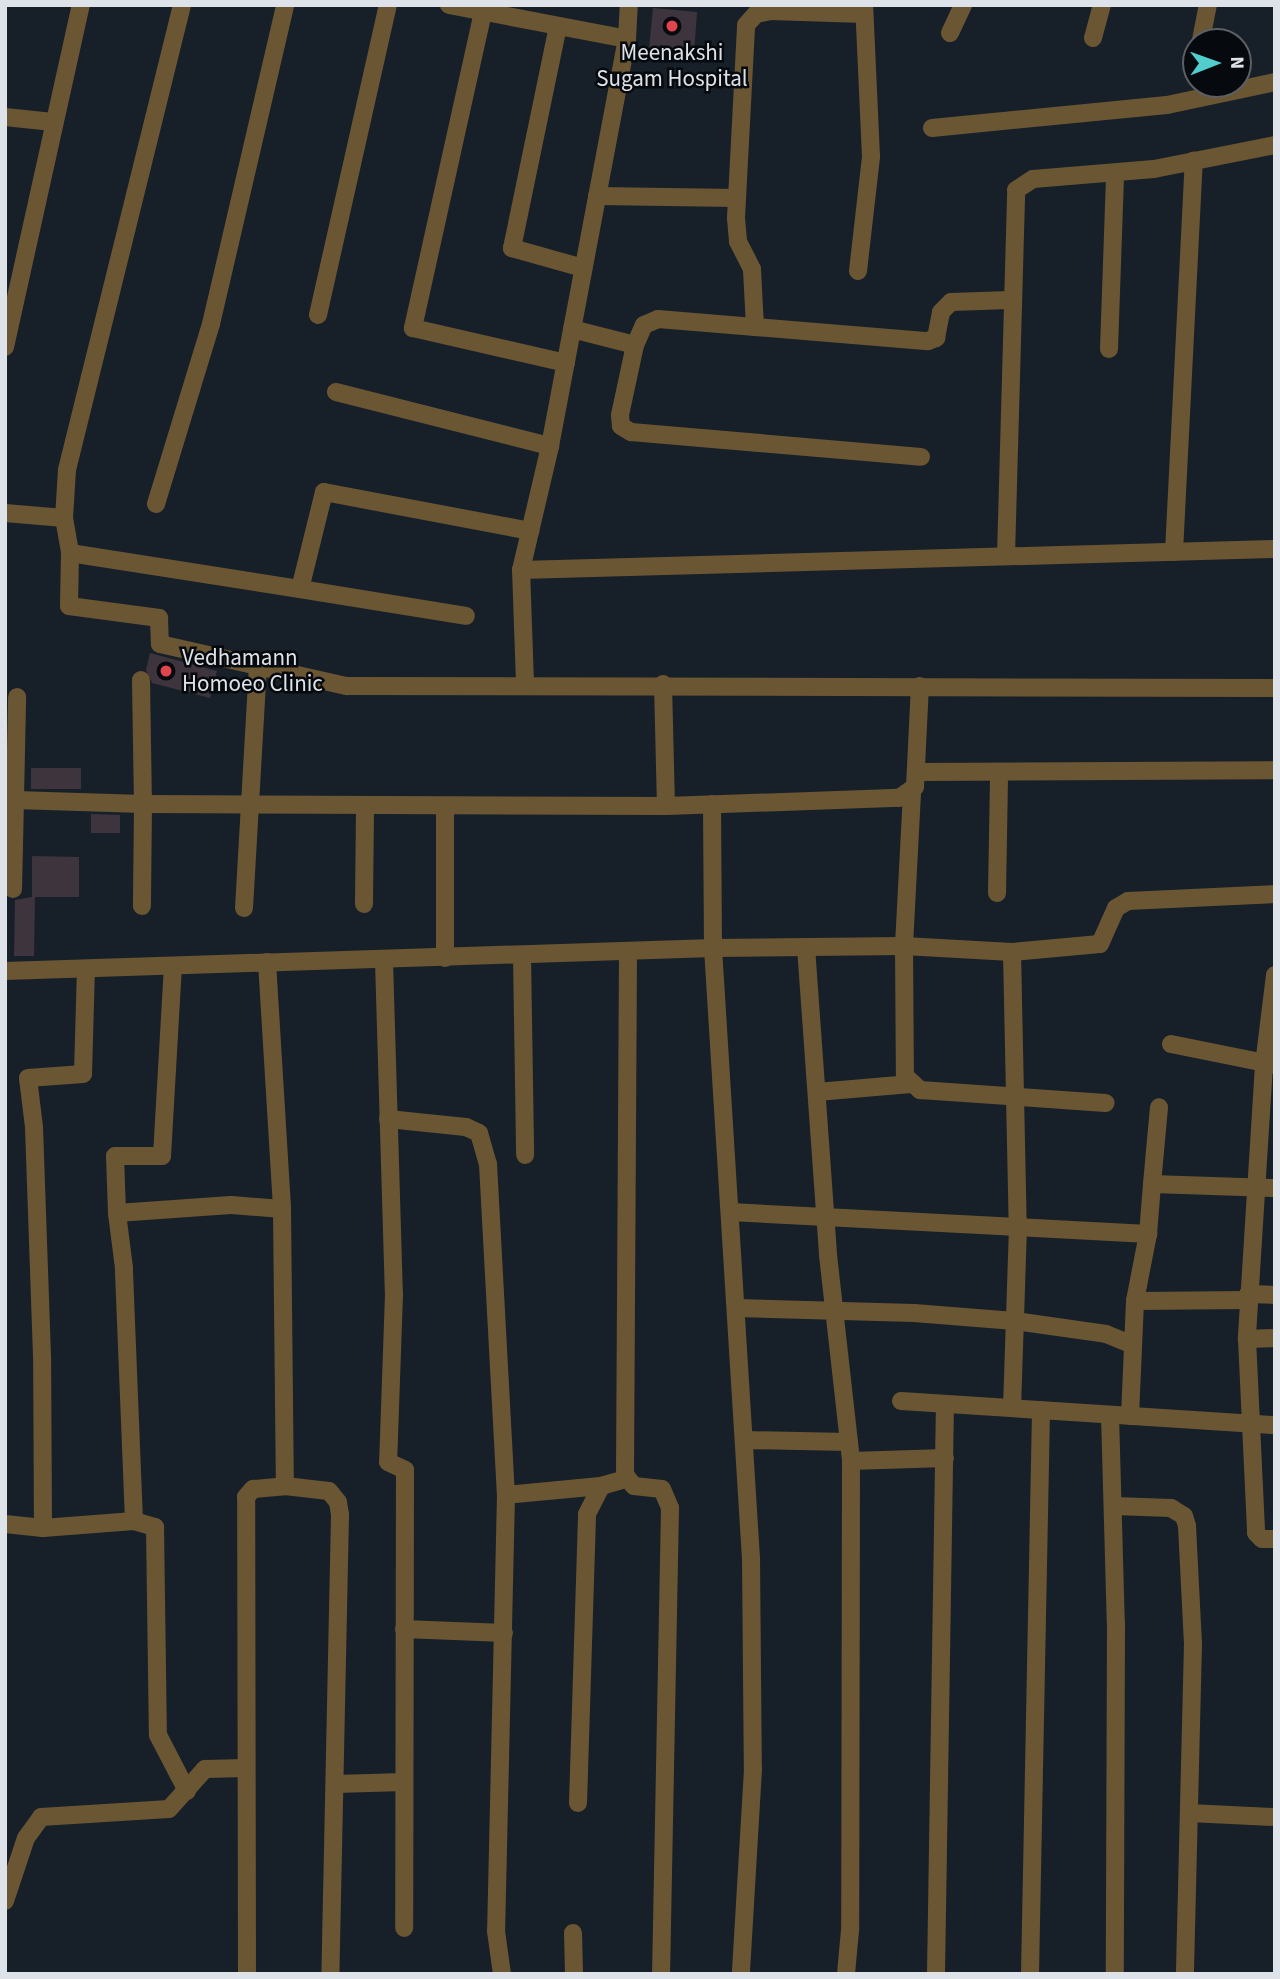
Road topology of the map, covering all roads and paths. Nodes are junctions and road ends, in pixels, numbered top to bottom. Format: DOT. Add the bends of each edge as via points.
graph roads {
  1 [pos="81,5"];
  2 [pos="182,5"];
  3 [pos="285,5"];
  4 [pos="388,5"];
  5 [pos="449,5"];
  6 [pos="629,5"];
  7 [pos="963,5"];
  8 [pos="1102,5"];
  9 [pos="1208,5"];
  10 [pos="864,10"];
  11 [pos="483,12"];
  12 [pos="558,26"];
  13 [pos="1203,28"];
  14 [pos="950,33"];
  15 [pos="626,38"];
  16 [pos="1093,38"];
  17 [pos="1275,82"];
  18 [pos="5,117"];
  19 [pos="53,122"];
  20 [pos="932,128"];
  21 [pos="1275,145"];
  22 [pos="1194,161"];
  23 [pos="1115,174"];
  24 [pos="597,196"];
  25 [pos="737,198"];
  26 [pos="583,268"];
  27 [pos="858,271"];
  28 [pos="1010,300"];
  29 [pos="318,315"];
  30 [pos="755,327"];
  31 [pos="572,329"];
  32 [pos="635,345"];
  33 [pos="5,347"];
  34 [pos="1109,349"];
  35 [pos="566,363"];
  36 [pos="336,392"];
  37 [pos="550,446"];
  38 [pos="921,457"];
  39 [pos="156,504"];
  40 [pos="5,513"];
  41 [pos="64,518"];
  42 [pos="530,531"];
  43 [pos="1275,549"];
  44 [pos="1174,552"];
  45 [pos="70,553"];
  46 [pos="1006,556"];
  47 [pos="521,570"];
  48 [pos="300,589"];
  49 [pos="466,616"];
  50 [pos="258,666"];
  51 [pos="141,680"];
  52 [pos="525,683"];
  53 [pos="663,684"];
  54 [pos="920,686"];
  55 [pos="1275,688"];
  56 [pos="17,696"];
  57 [pos="1275,770"];
  58 [pos="916,772"];
  59 [pos="999,773"];
  60 [pos="912,793"];
  61 [pos="15,800"];
  62 [pos="144,804"];
  63 [pos="712,804"];
  64 [pos="248,805"];
  65 [pos="365,805"];
  66 [pos="445,806"];
  67 [pos="666,806"];
  68 [pos="10,846"];
  69 [pos="13,889"];
  70 [pos="997,893"];
  71 [pos="1275,894"];
  72 [pos="364,904"];
  73 [pos="142,906"];
  74 [pos="244,908"];
  75 [pos="904,946"];
  76 [pos="806,947"];
  77 [pos="713,948"];
  78 [pos="1012,952"];
  79 [pos="628,953"];
  80 [pos="522,955"];
  81 [pos="445,958"];
  82 [pos="384,961"];
  83 [pos="267,962"];
  84 [pos="173,966"];
  85 [pos="86,969"];
  86 [pos="5,971"];
  87 [pos="1275,975"];
  88 [pos="1171,1044"];
  89 [pos="1269,1065"];
  90 [pos="911,1084"];
  91 [pos="817,1092"];
  92 [pos="1015,1100"];
  93 [pos="1106,1103"];
  94 [pos="1159,1107"];
  95 [pos="388,1119"];
  96 [pos="526,1155"];
  97 [pos="1152,1184"];
  98 [pos="1275,1188"];
  99 [pos="1256,1189"];
  100 [pos="282,1209"];
  101 [pos="730,1212"];
  102 [pos="117,1213"];
  103 [pos="826,1220"];
  104 [pos="1018,1227"];
  105 [pos="1148,1234"];
  106 [pos="1275,1295"];
  107 [pos="1248,1297"];
  108 [pos="1135,1301"];
  109 [pos="736,1308"];
  110 [pos="835,1312"];
  111 [pos="1015,1321"];
  112 [pos="1275,1338"];
  113 [pos="1247,1339"];
  114 [pos="1133,1345"];
  115 [pos="901,1401"];
  116 [pos="945,1404"];
  117 [pos="1012,1408"];
  118 [pos="1041,1410"];
  119 [pos="1110,1415"];
  120 [pos="1130,1416"];
  121 [pos="1250,1425"];
  122 [pos="1275,1425"];
  123 [pos="744,1440"];
  124 [pos="849,1442"];
  125 [pos="945,1458"];
  126 [pos="851,1461"];
  127 [pos="625,1479"];
  128 [pos="285,1486"];
  129 [pos="601,1486"];
  130 [pos="506,1495"];
  131 [pos="1114,1506"];
  132 [pos="134,1521"];
  133 [pos="5,1524"];
  134 [pos="43,1528"];
  135 [pos="1275,1539"];
  136 [pos="404,1629"];
  137 [pos="505,1633"];
  138 [pos="246,1768"];
  139 [pos="404,1782"];
  140 [pos="335,1784"];
  141 [pos="187,1791"];
  142 [pos="578,1803"];
  143 [pos="1189,1813"];
  144 [pos="1275,1817"];
  145 [pos="5,1901"];
  146 [pos="404,1928"];
  147 [pos="573,1933"];
  148 [pos="247,1974"];
  149 [pos="330,1974"];
  150 [pos="502,1974"];
  151 [pos="574,1974"];
  152 [pos="661,1974"];
  153 [pos="741,1974"];
  154 [pos="846,1974"];
  155 [pos="936,1974"];
  156 [pos="1030,1974"];
  157 [pos="1115,1974"];
  158 [pos="1185,1974"];
  1 -- 19 [label="street"];
  2 -- 41 [label="street" via="66,476"];
  3 -- 39 [label="street" via="211,324"];
  4 -- 29 [label="street"];
  5 -- 11 [label="street"];
  6 -- 15 [label="street"];
  7 -- 14 [label="street"];
  8 -- 16 [label="street"];
  9 -- 13 [label="street"];
  10 -- 25 [label="street" via="771,11 750,18 742,39"];
  10 -- 27 [label="street" via="871,157"];
  11 -- 12 [label="street"];
  11 -- 35 [label="street" via="413,328"];
  12 -- 15 [label="street"];
  12 -- 26 [label="street" via="512,248"];
  15 -- 24 [label="street"];
  17 -- 20 [label="street" via="1167,105"];
  18 -- 19 [label="street"];
  19 -- 33 [label="street"];
  21 -- 22 [label="street"];
  22 -- 23 [label="street"];
  22 -- 44 [label="street"];
  23 -- 28 [label="street" via="1033,179 1016,190"];
  23 -- 34 [label="street"];
  24 -- 25 [label="street"];
  24 -- 26 [label="street"];
  25 -- 30 [label="street" via="738,241 752,269"];
  26 -- 31 [label="street"];
  28 -- 30 [label="street" via="951,302 941,312 936,338 928,341"];
  28 -- 46 [label="street"];
  30 -- 32 [label="street" via="650,320"];
  31 -- 32 [label="street"];
  31 -- 35 [label="street"];
  32 -- 38 [label="street" via="620,415 621,426 631,432"];
  35 -- 37 [label="street"];
  36 -- 37 [label="street"];
  37 -- 42 [label="street"];
  40 -- 41 [label="street"];
  41 -- 45 [label="street"];
  42 -- 47 [label="street"];
  42 -- 48 [label="street" via="324,492"];
  43 -- 44 [label="street"];
  44 -- 46 [label="street"];
  45 -- 48 [label="street"];
  45 -- 50 [label="street" via="69,606 159,618 160,644"];
  46 -- 47 [label="street"];
  47 -- 52 [label="street"];
  48 -- 49 [label="street"];
  50 -- 52 [label="street" via="346,686"];
  50 -- 64 [label="street"];
  51 -- 62 [label="street"];
  52 -- 53 [label="street"];
  53 -- 54 [label="street"];
  53 -- 67 [label="street"];
  54 -- 55 [label="street"];
  54 -- 58 [label="street"];
  56 -- 61 [label="street"];
  57 -- 59 [label="street"];
  58 -- 59 [label="street"];
  58 -- 60 [label="street"];
  59 -- 70 [label="street"];
  60 -- 63 [label="street" via="899,798"];
  60 -- 75 [label="street"];
  61 -- 62 [label="street"];
  61 -- 68 [label="street"];
  62 -- 64 [label="street"];
  62 -- 73 [label="street"];
  63 -- 67 [label="street"];
  63 -- 77 [label="street"];
  64 -- 65 [label="street"];
  64 -- 74 [label="street"];
  65 -- 66 [label="street"];
  65 -- 72 [label="street"];
  66 -- 67 [label="street"];
  66 -- 81 [label="street"];
  68 -- 69 [label="street"];
  71 -- 78 [label="street" via="1128,901 1116,908 1100,944"];
  75 -- 76 [label="street"];
  75 -- 78 [label="street"];
  75 -- 90 [label="street" via="902,1063"];
  76 -- 77 [label="street"];
  76 -- 91 [label="street"];
  77 -- 79 [label="street"];
  77 -- 101 [label="street"];
  78 -- 92 [label="street"];
  79 -- 80 [label="street"];
  79 -- 127 [label="street"];
  80 -- 81 [label="street"];
  80 -- 96 [label="street"];
  81 -- 82 [label="street"];
  82 -- 83 [label="street"];
  82 -- 95 [label="street"];
  83 -- 84 [label="street"];
  83 -- 100 [label="street"];
  84 -- 85 [label="street"];
  84 -- 102 [label="street" via="162,1156 115,1156"];
  85 -- 86 [label="street"];
  85 -- 134 [label="street" via="83,1074 28,1078 42,1356"];
  87 -- 89 [label="street"];
  88 -- 89 [label="street"];
  89 -- 99 [label="street"];
  90 -- 91 [label="street"];
  90 -- 92 [label="street" via="920,1090"];
  91 -- 103 [label="street"];
  92 -- 93 [label="street"];
  92 -- 104 [label="street"];
  94 -- 97 [label="street"];
  95 -- 130 [label="street" via="466,1127 479,1133 485,1145"];
  95 -- 136 [label="street" via="394,1294 388,1462 405,1469"];
  97 -- 99 [label="street"];
  97 -- 105 [label="street"];
  98 -- 99 [label="street"];
  99 -- 107 [label="street"];
  100 -- 102 [label="street" via="231,1205"];
  100 -- 128 [label="street"];
  101 -- 103 [label="street"];
  101 -- 109 [label="street"];
  102 -- 132 [label="street" via="124,1268"];
  103 -- 104 [label="street"];
  103 -- 110 [label="street"];
  104 -- 105 [label="street"];
  104 -- 111 [label="street"];
  105 -- 108 [label="street"];
  106 -- 107 [label="street"];
  107 -- 108 [label="street"];
  107 -- 113 [label="street"];
  108 -- 114 [label="street"];
  109 -- 110 [label="street"];
  109 -- 123 [label="street"];
  110 -- 111 [label="street"];
  110 -- 124 [label="street"];
  111 -- 114 [label="street" via="1106,1334"];
  111 -- 117 [label="street"];
  112 -- 113 [label="street"];
  113 -- 121 [label="street"];
  114 -- 120 [label="street"];
  115 -- 116 [label="street"];
  116 -- 117 [label="street"];
  116 -- 125 [label="street"];
  117 -- 118 [label="street"];
  118 -- 119 [label="street"];
  118 -- 156 [label="street"];
  119 -- 120 [label="street"];
  119 -- 131 [label="street"];
  120 -- 121 [label="street"];
  121 -- 122 [label="street"];
  121 -- 135 [label="street" via="1256,1532 1262,1539"];
  123 -- 124 [label="street"];
  123 -- 153 [label="street" via="751,1558 753,1769"];
  124 -- 126 [label="street"];
  125 -- 126 [label="street"];
  125 -- 155 [label="street"];
  126 -- 154 [label="street" via="850,1930"];
  127 -- 129 [label="street"];
  127 -- 152 [label="street" via="634,1486 662,1489 670,1508"];
  128 -- 138 [label="street" via="253,1489 246,1497"];
  128 -- 140 [label="street" via="328,1490 338,1502"];
  129 -- 130 [label="street"];
  129 -- 142 [label="street" via="587,1514"];
  130 -- 137 [label="street"];
  131 -- 143 [label="street" via="1171,1508 1184,1516 1187,1526 1193,1643"];
  131 -- 157 [label="street"];
  132 -- 134 [label="street"];
  132 -- 141 [label="street" via="149,1523 158,1533 158,1735"];
  133 -- 134 [label="street"];
  136 -- 137 [label="street"];
  136 -- 139 [label="street"];
  137 -- 150 [label="street" via="496,1931"];
  138 -- 141 [label="street" via="205,1769"];
  138 -- 148 [label="street"];
  139 -- 140 [label="street"];
  139 -- 146 [label="street"];
  140 -- 149 [label="street"];
  141 -- 145 [label="street" via="169,1809 41,1817 26,1838"];
  143 -- 144 [label="street"];
  143 -- 158 [label="street"];
  147 -- 151 [label="street"];
}
